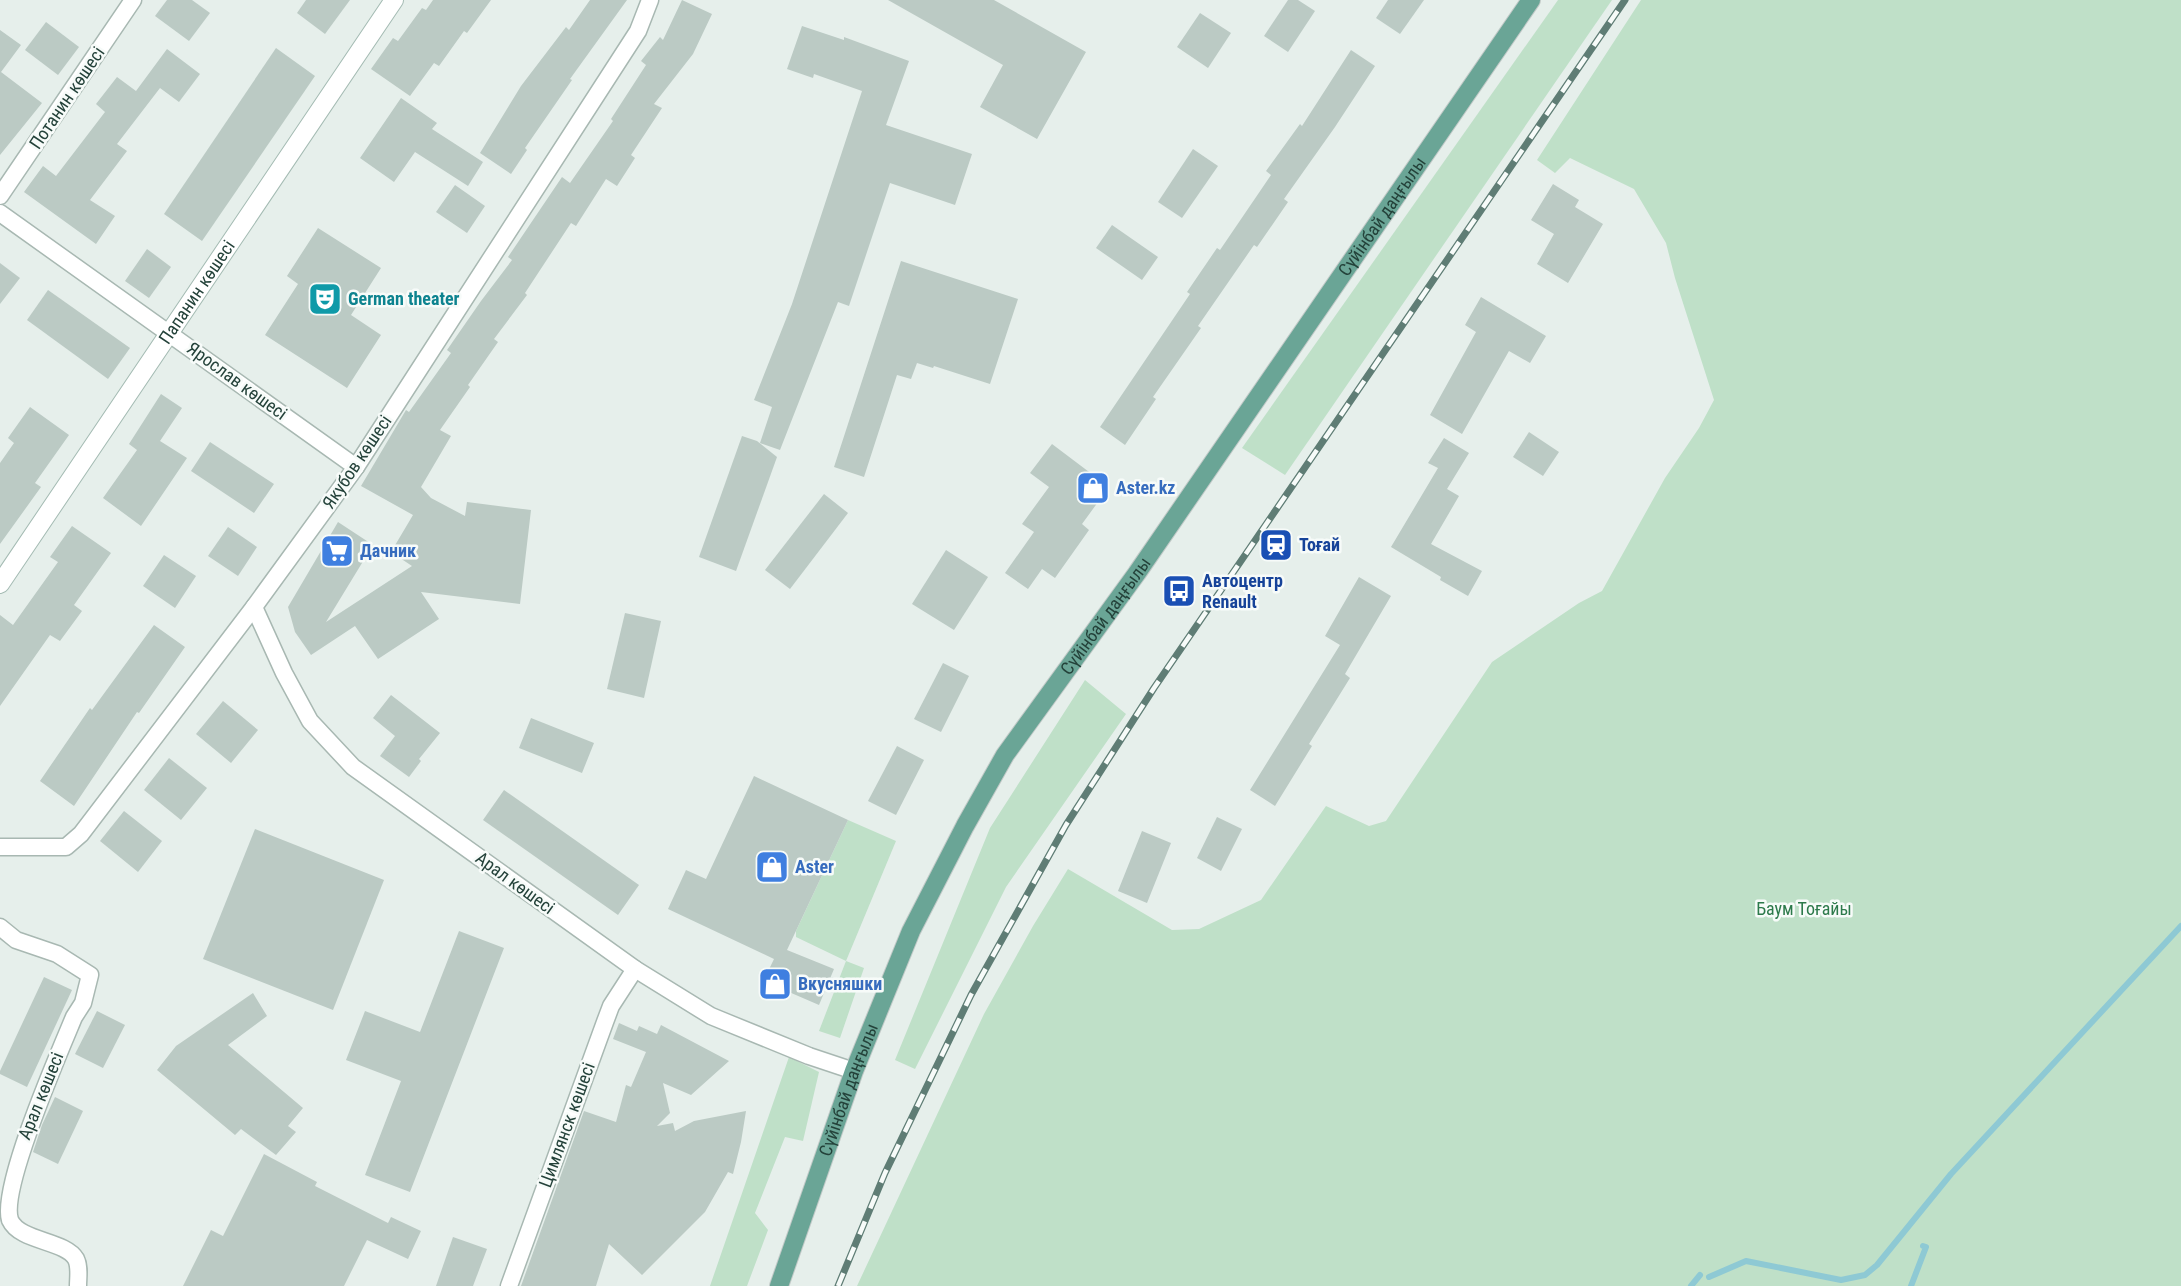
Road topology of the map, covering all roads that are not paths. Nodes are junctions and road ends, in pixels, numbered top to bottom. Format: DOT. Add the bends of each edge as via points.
graph roads {
  1 [pos="133,0"];
  2 [pos="394,0"];
  3 [pos="650,0"];
  4 [pos="1531,0"];
  5 [pos="0,196"];
  6 [pos="0,213"];
  7 [pos="170,333"];
  8 [pos="356,467"];
  9 [pos="0,584"];
  10 [pos="254,607"];
  11 [pos="0,847"];
  12 [pos="0,927"];
  13 [pos="635,969"];
  14 [pos="854,1071"];
  15 [pos="78,1286"];
  16 [pos="509,1286"];
  17 [pos="779,1286"];
  1 -- 5 [label="street, Потанин көшесі"];
  2 -- 7 [label="main road, Папанин көшесі"];
  3 -- 8 [label="street, Якубов көшесі" via="638,31"];
  4 -- 14 [label="main road, Сүйінбай даңғылы" via="1137,573 1005,755 911,931"];
  6 -- 7 [label="street, Ярослав көшесі"];
  7 -- 8 [label="street, Ярослав көшесі"];
  7 -- 9 [label="main road, Папанин көшесі"];
  8 -- 10 [label="street, Якубов көшесі"];
  10 -- 11 [label="street, Якубов көшесі" via="81,834 66,847"];
  10 -- 13 [label="street, Арал көшесі" via="310,721 353,767"];
  12 -- 15 [label="street, Арал көшесі" via="16,940 57,954 90,975 83,1003 20,1149 8,1206 10,1221 20,1231 75,1257"];
  13 -- 14 [label="street, Арал көшесі" via="711,1016"];
  13 -- 16 [label="street, Цимлянск көшесі" via="604,1022"];
  14 -- 17 [label="main road, Сүйінбай даңғылы"];
}
